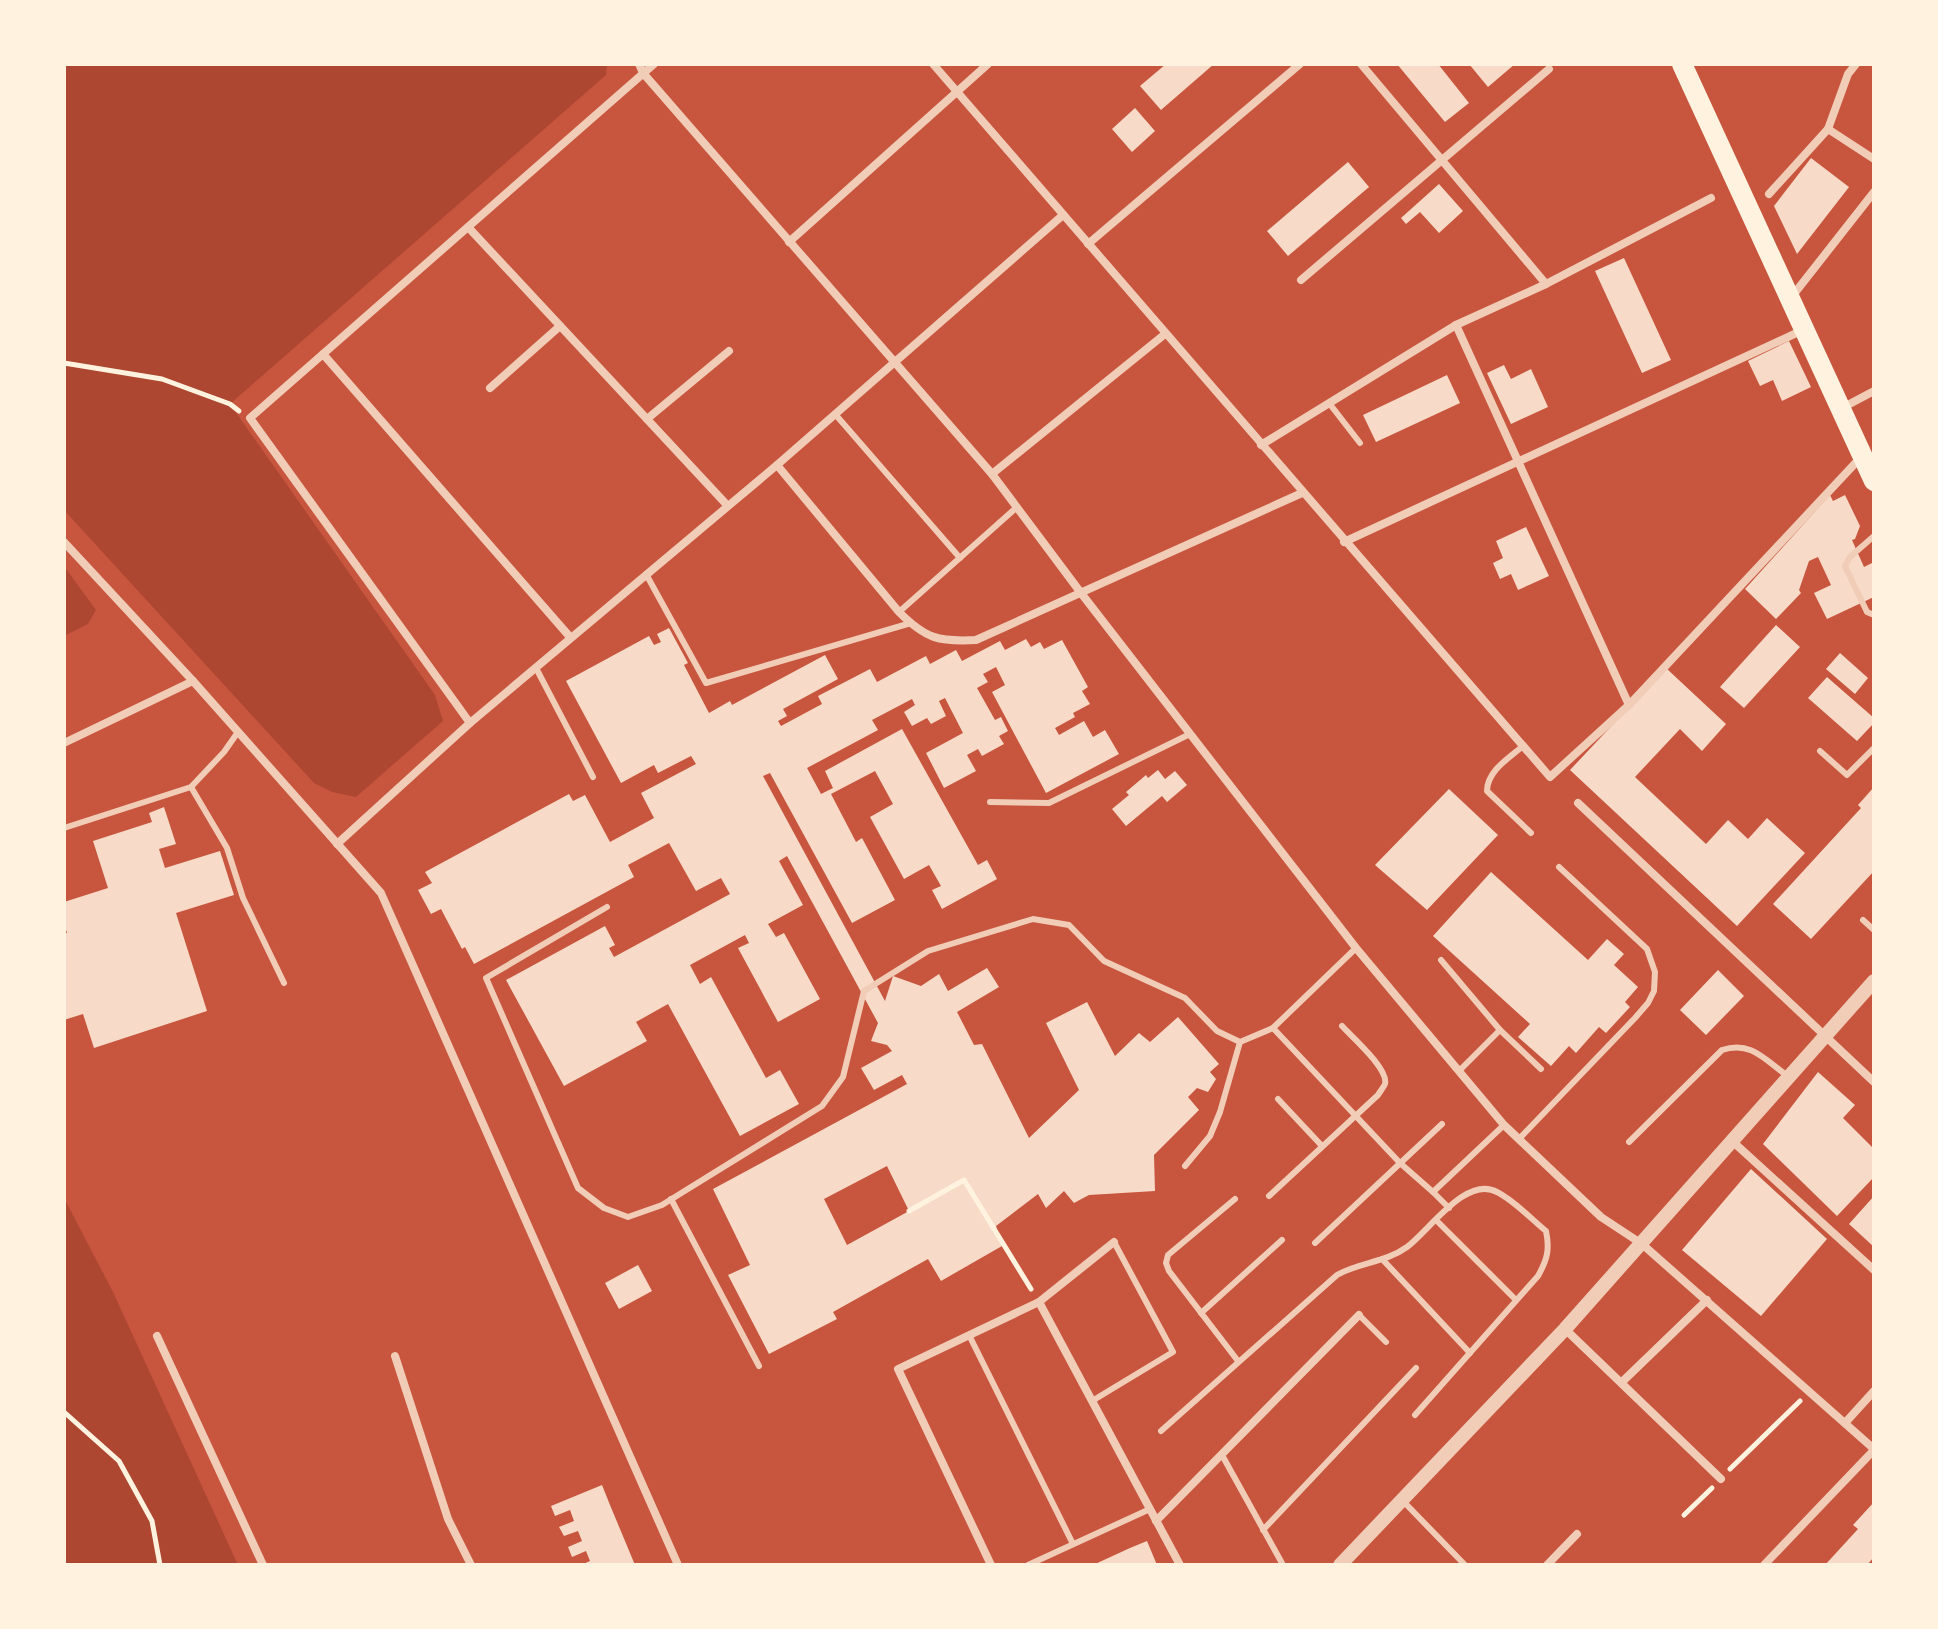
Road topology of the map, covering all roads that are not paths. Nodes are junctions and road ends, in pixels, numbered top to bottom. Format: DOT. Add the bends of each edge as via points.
graph roads {
  1 [pos="639,64"];
  2 [pos="654,64"];
  3 [pos="933,64"];
  4 [pos="988,64"];
  5 [pos="1300,64"];
  6 [pos="1361,64"];
  7 [pos="1682,64"];
  8 [pos="1856,64"];
  9 [pos="1549,69"];
  10 [pos="643,73"];
  11 [pos="957,92"];
  12 [pos="1828,129"];
  13 [pos="1874,159"];
  14 [pos="1442,161"];
  15 [pos="1874,192"];
  16 [pos="1769,194"];
  17 [pos="1711,198"];
  18 [pos="1063,215"];
  19 [pos="468,227"];
  20 [pos="789,242"];
  21 [pos="1088,244"];
  22 [pos="1301,280"];
  23 [pos="1546,284"];
  24 [pos="1790,299"];
  25 [pos="1456,325"];
  26 [pos="560,326"];
  27 [pos="1804,329"];
  28 [pos="1165,334"];
  29 [pos="729,351"];
  30 [pos="323,354"];
  31 [pos="895,362"];
  32 [pos="490,388"];
  33 [pos="1874,391"];
  34 [pos="1329,403"];
  35 [pos="1841,409"];
  36 [pos="835,414"];
  37 [pos="647,419"];
  38 [pos="1360,443"];
  39 [pos="1261,445"];
  40 [pos="1863,456"];
  41 [pos="1518,461"];
  42 [pos="777,465"];
  43 [pos="992,474"];
  44 [pos="1874,481"];
  45 [pos="1302,493"];
  46 [pos="727,505"];
  47 [pos="1017,507"];
  48 [pos="1874,536"];
  49 [pos="64,542"];
  50 [pos="1344,542"];
  51 [pos="960,558"];
  52 [pos="646,574"];
  53 [pos="1081,593"];
  54 [pos="899,612"];
  55 [pos="1874,615"];
  56 [pos="911,623"];
  57 [pos="570,637"];
  58 [pos="536,668"];
  59 [pos="193,681"];
  60 [pos="1629,705"];
  61 [pos="470,723"];
  62 [pos="238,732"];
  63 [pos="1190,734"];
  64 [pos="64,743"];
  65 [pos="1523,746"];
  66 [pos="1874,748"];
  67 [pos="1820,751"];
  68 [pos="593,777"];
  69 [pos="191,787"];
  70 [pos="990,802"];
  71 [pos="1578,803"];
  72 [pos="64,828"];
  73 [pos="1531,833"];
  74 [pos="337,844"];
  75 [pos="1559,867"];
  76 [pos="607,907"];
  77 [pos="1863,920"];
  78 [pos="1874,930"];
  79 [pos="1356,948"];
  80 [pos="1441,960"];
  81 [pos="1874,981"];
  82 [pos="284,983"];
  83 [pos="1342,1026"];
  84 [pos="1273,1028"];
  85 [pos="1500,1030"];
  86 [pos="1825,1037"];
  87 [pos="1240,1042"];
  88 [pos="1541,1069"];
  89 [pos="1459,1071"];
  90 [pos="1789,1077"];
  91 [pos="1874,1082"];
  92 [pos="1278,1099"];
  93 [pos="1355,1115"];
  94 [pos="1442,1124"];
  95 [pos="1504,1125"];
  96 [pos="1519,1139"];
  97 [pos="1731,1140"];
  98 [pos="1629,1142"];
  99 [pos="1322,1146"];
  100 [pos="1400,1163"];
  101 [pos="1185,1166"];
  102 [pos="1433,1192"];
  103 [pos="1269,1196"];
  104 [pos="671,1199"];
  105 [pos="1235,1199"];
  106 [pos="1449,1208"];
  107 [pos="1436,1220"];
  108 [pos="1282,1240"];
  109 [pos="1114,1242"];
  110 [pos="1315,1243"];
  111 [pos="1642,1244"];
  112 [pos="1383,1260"];
  113 [pos="1874,1270"];
  114 [pos="1516,1300"];
  115 [pos="1707,1300"];
  116 [pos="1039,1302"];
  117 [pos="1201,1313"];
  118 [pos="1359,1315"];
  119 [pos="1565,1329"];
  120 [pos="157,1336"];
  121 [pos="970,1337"];
  122 [pos="1386,1342"];
  123 [pos="1470,1353"];
  124 [pos="395,1356"];
  125 [pos="1238,1361"];
  126 [pos="759,1366"];
  127 [pos="1416,1368"];
  128 [pos="1622,1382"];
  129 [pos="1874,1391"];
  130 [pos="1092,1401"];
  131 [pos="1415,1415"];
  132 [pos="1845,1423"];
  133 [pos="1161,1431"];
  134 [pos="1874,1450"];
  135 [pos="1222,1455"];
  136 [pos="1721,1479"];
  137 [pos="1402,1500"];
  138 [pos="1150,1509"];
  139 [pos="1156,1521"];
  140 [pos="1263,1530"];
  141 [pos="1577,1534"];
  142 [pos="1073,1544"];
  143 [pos="263,1565"];
  144 [pos="471,1565"];
  145 [pos="678,1565"];
  146 [pos="991,1565"];
  147 [pos="1028,1565"];
  148 [pos="1180,1565"];
  149 [pos="1283,1565"];
  150 [pos="1340,1565"];
  151 [pos="1465,1565"];
  152 [pos="1547,1565"];
  153 [pos="1764,1565"];
  1 -- 10 [label="street"];
  2 -- 10 [label="street"];
  3 -- 11 [label="street"];
  4 -- 11 [label="street"];
  5 -- 21 [label="street"];
  6 -- 14 [label="street"];
  7 -- 24 [label="main road"];
  8 -- 12 [label="street"];
  9 -- 14 [label="street"];
  10 -- 19 [label="street"];
  10 -- 20 [label="street"];
  11 -- 18 [label="street"];
  11 -- 20 [label="street"];
  12 -- 13 [label="street"];
  12 -- 16 [label="street"];
  14 -- 22 [label="street"];
  14 -- 23 [label="street"];
  15 -- 24 [label="street"];
  17 -- 23 [label="street"];
  18 -- 21 [label="street"];
  18 -- 31 [label="street"];
  19 -- 26 [label="street"];
  19 -- 30 [label="street"];
  20 -- 31 [label="street"];
  21 -- 28 [label="street"];
  23 -- 25 [label="street"];
  24 -- 27 [label="main road"];
  25 -- 34 [label="street"];
  25 -- 41 [label="street"];
  26 -- 32 [label="street"];
  26 -- 37 [label="street"];
  27 -- 35 [label="main road"];
  27 -- 41 [label="street"];
  28 -- 39 [label="street"];
  28 -- 43 [label="street"];
  29 -- 37 [label="street"];
  30 -- 57 [label="street"];
  30 -- 61 [label="street" via="250,418"];
  31 -- 36 [label="street"];
  31 -- 43 [label="street"];
  33 -- 35 [label="street"];
  34 -- 38 [label="lane"];
  34 -- 39 [label="street"];
  35 -- 40 [label="main road"];
  36 -- 42 [label="street"];
  36 -- 51 [label="lane"];
  37 -- 46 [label="street"];
  39 -- 45 [label="street"];
  40 -- 44 [label="main road"];
  40 -- 60 [label="street"];
  41 -- 50 [label="street"];
  41 -- 60 [label="street"];
  42 -- 46 [label="street"];
  42 -- 54 [label="street"];
  43 -- 47 [label="street"];
  45 -- 50 [label="street"];
  45 -- 53 [label="street"];
  46 -- 52 [label="street"];
  47 -- 51 [label="lane"];
  47 -- 53 [label="street"];
  48 -- 55 [label="lane" via="1845,566 1867,612"];
  49 -- 59 [label="street"];
  50 -- 65 [label="street"];
  51 -- 54 [label="lane"];
  52 -- 56 [label="lane" via="706,683"];
  52 -- 57 [label="street"];
  53 -- 56 [label="street" via="976,640 945,642"];
  53 -- 63 [label="street"];
  54 -- 56 [label="street"];
  57 -- 58 [label="street"];
  58 -- 61 [label="street"];
  58 -- 68 [label="lane"];
  59 -- 62 [label="street"];
  59 -- 64 [label="street"];
  60 -- 65 [label="street" via="1550,777"];
  61 -- 74 [label="street"];
  62 -- 69 [label="lane"];
  62 -- 74 [label="street"];
  63 -- 70 [label="lane" via="1049,803"];
  63 -- 79 [label="street"];
  65 -- 73 [label="lane" via="1493,773 1487,791"];
  66 -- 67 [label="lane" via="1847,775"];
  69 -- 72 [label="lane"];
  69 -- 82 [label="lane" via="227,848 243,898"];
  71 -- 86 [label="street"];
  74 -- 145 [label="street" via="381,893"];
  75 -- 96 [label="lane" via="1647,949 1655,972 1654,991 1635,1018"];
  76 -- 104 [label="lane" via="486,978 578,1188 604,1208 628,1217"];
  77 -- 78 [label="lane"];
  79 -- 84 [label="lane"];
  79 -- 89 [label="street"];
  80 -- 85 [label="lane"];
  81 -- 86 [label="street"];
  83 -- 93 [label="lane" via="1385,1077 1378,1095"];
  84 -- 87 [label="lane"];
  84 -- 93 [label="lane"];
  85 -- 88 [label="lane"];
  85 -- 89 [label="lane"];
  86 -- 90 [label="street"];
  86 -- 91 [label="street"];
  87 -- 101 [label="lane" via="1210,1136"];
  87 -- 104 [label="lane" via="1217,1031 1185,998 1104,961 1069,925 1033,919 928,951 864,991 843,1077 822,1106"];
  89 -- 95 [label="street"];
  90 -- 97 [label="street"];
  90 -- 98 [label="lane" via="1749,1048 1738,1044 1722,1050"];
  92 -- 99 [label="lane"];
  93 -- 99 [label="lane"];
  93 -- 100 [label="lane"];
  94 -- 100 [label="lane"];
  95 -- 96 [label="street"];
  95 -- 102 [label="lane"];
  96 -- 111 [label="street" via="1601,1217"];
  97 -- 111 [label="street"];
  97 -- 113 [label="street"];
  99 -- 103 [label="lane"];
  100 -- 102 [label="lane"];
  100 -- 110 [label="lane"];
  102 -- 106 [label="lane"];
  104 -- 126 [label="lane"];
  105 -- 117 [label="lane" via="1168,1255 1169,1271"];
  106 -- 107 [label="lane"];
  106 -- 114 [label="lane" via="1468,1192 1486,1188 1546,1231 1547,1260"];
  107 -- 112 [label="lane" via="1406,1248"];
  107 -- 114 [label="lane"];
  108 -- 117 [label="lane"];
  109 -- 116 [label="street"];
  109 -- 130 [label="lane" via="1173,1352"];
  111 -- 115 [label="street"];
  111 -- 119 [label="street"];
  112 -- 123 [label="lane"];
  112 -- 125 [label="lane" via="1337,1275"];
  114 -- 123 [label="lane"];
  115 -- 128 [label="street"];
  115 -- 132 [label="street"];
  116 -- 121 [label="street"];
  116 -- 130 [label="street"];
  117 -- 125 [label="lane"];
  118 -- 122 [label="lane"];
  118 -- 135 [label="street"];
  119 -- 128 [label="street"];
  119 -- 137 [label="street"];
  120 -- 143 [label="street"];
  121 -- 142 [label="lane"];
  121 -- 146 [label="street" via="898,1369"];
  123 -- 131 [label="lane"];
  124 -- 144 [label="street" via="448,1519"];
  125 -- 133 [label="lane"];
  127 -- 140 [label="lane"];
  128 -- 136 [label="street"];
  129 -- 132 [label="street"];
  130 -- 138 [label="street"];
  132 -- 134 [label="street"];
  134 -- 153 [label="street"];
  135 -- 139 [label="street"];
  135 -- 140 [label="lane"];
  137 -- 150 [label="street"];
  137 -- 151 [label="lane"];
  138 -- 139 [label="street"];
  138 -- 142 [label="lane"];
  139 -- 148 [label="street"];
  140 -- 149 [label="lane"];
  141 -- 152 [label="street"];
  142 -- 147 [label="lane"];
}
